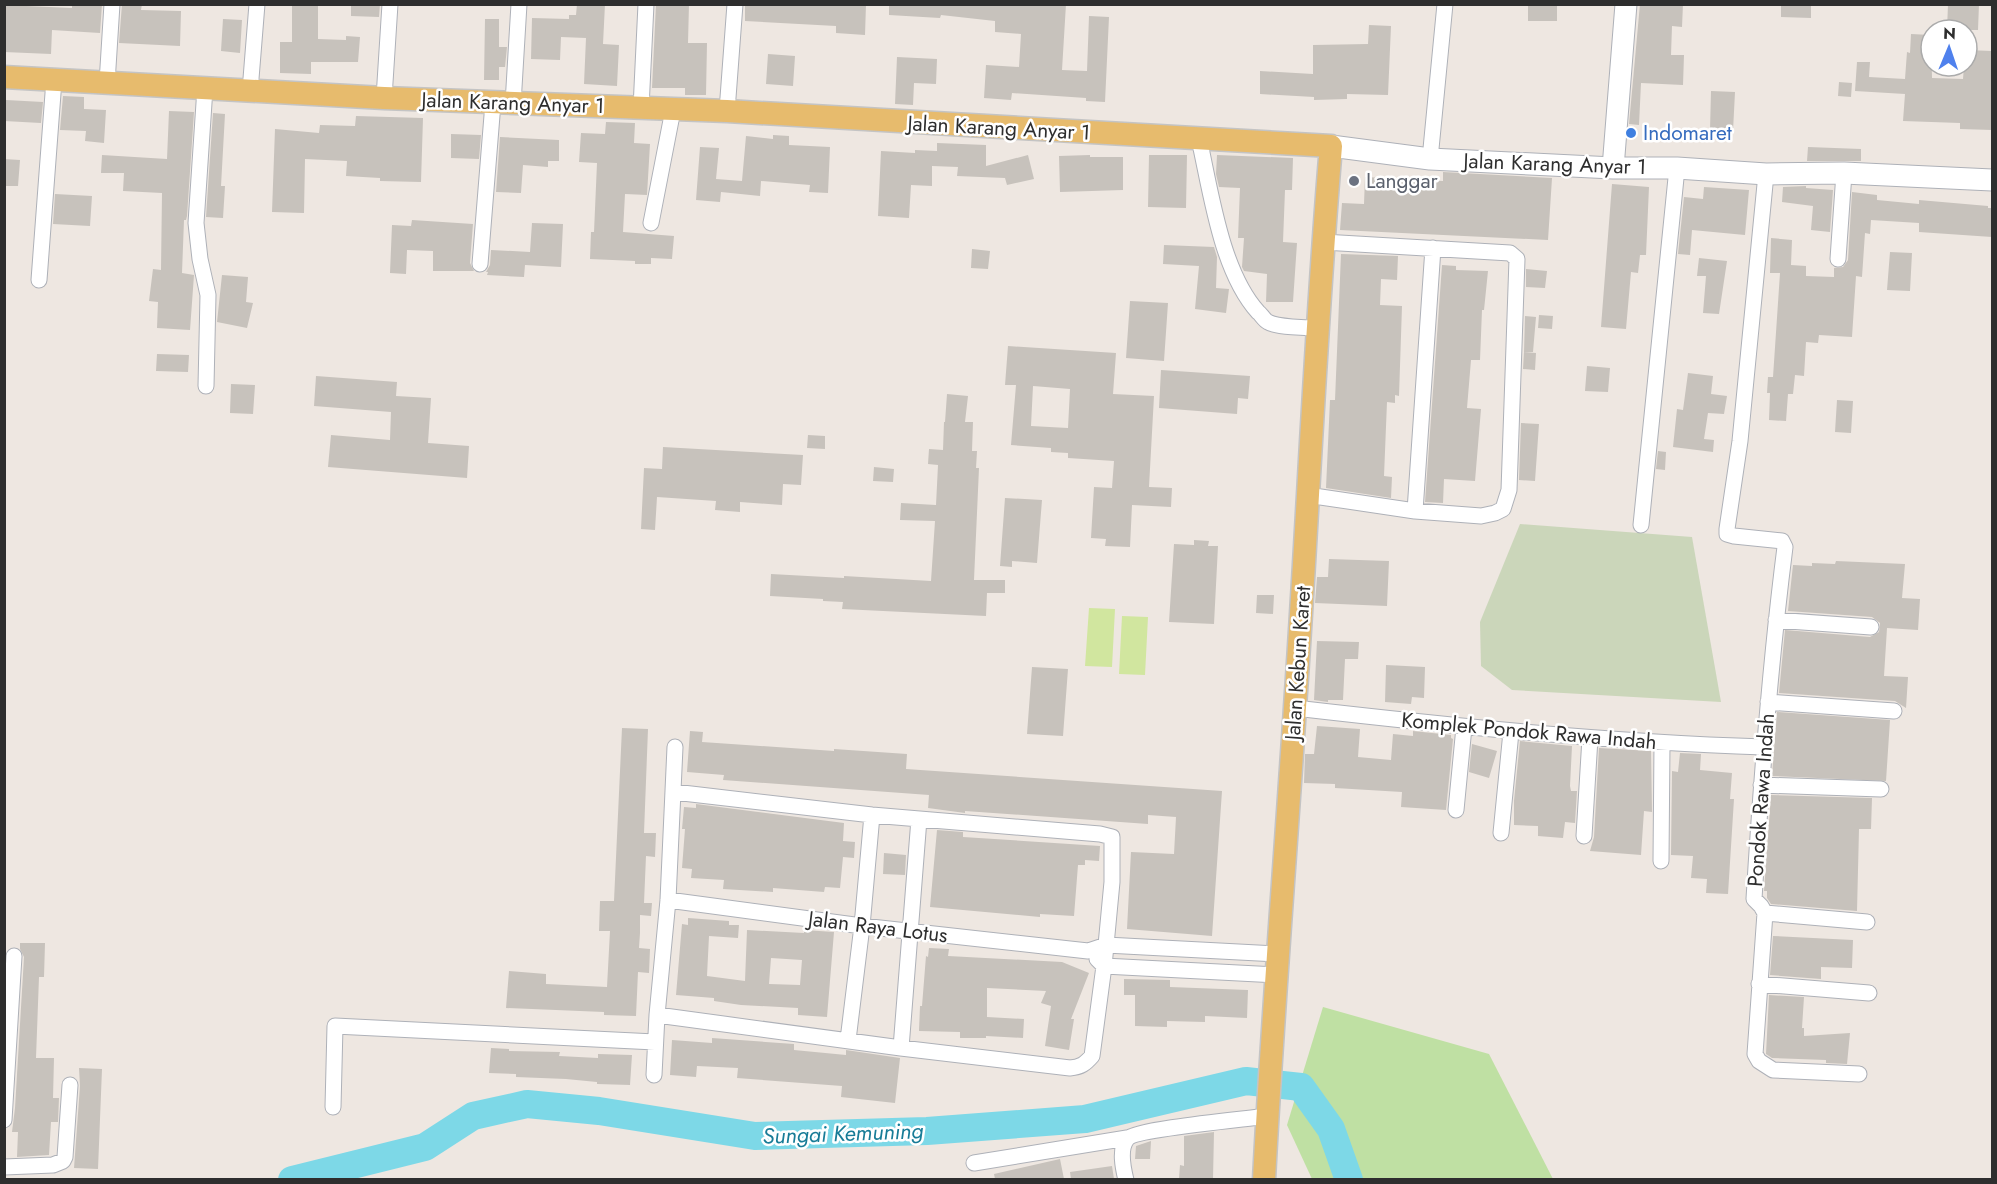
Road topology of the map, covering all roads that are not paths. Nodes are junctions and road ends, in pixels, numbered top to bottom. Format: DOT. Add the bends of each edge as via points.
graph roads {
  1 [pos="112,4"];
  2 [pos="257,4"];
  3 [pos="390,4"];
  4 [pos="519,4"];
  5 [pos="646,4"];
  6 [pos="735,4"];
  7 [pos="1445,4"];
  8 [pos="1626,4"];
  9 [pos="4,77"];
  10 [pos="54,80"];
  11 [pos="107,83"];
  12 [pos="205,88"];
  13 [pos="250,90"];
  14 [pos="384,98"];
  15 [pos="503,104"];
  16 [pos="641,108"];
  17 [pos="673,110"];
  18 [pos="727,111"];
  19 [pos="1199,139"];
  20 [pos="1331,146"];
  21 [pos="1430,159"];
  22 [pos="1613,168"];
  23 [pos="1677,168"];
  24 [pos="1844,173"];
  25 [pos="1766,174"];
  26 [pos="1992,180"];
  27 [pos="651,223"];
  28 [pos="1323,242"];
  29 [pos="1433,248"];
  30 [pos="1838,259"];
  31 [pos="480,264"];
  32 [pos="39,280"];
  33 [pos="1318,328"];
  34 [pos="206,386"];
  35 [pos="1307,495"];
  36 [pos="1415,511"];
  37 [pos="1641,525"];
  38 [pos="1776,620"];
  39 [pos="1871,627"];
  40 [pos="1768,702"];
  41 [pos="1295,708"];
  42 [pos="1894,711"];
  43 [pos="1464,728"];
  44 [pos="1511,732"];
  45 [pos="1590,738"];
  46 [pos="1662,744"];
  47 [pos="675,747"];
  48 [pos="1764,747"];
  49 [pos="1761,785"];
  50 [pos="1881,789"];
  51 [pos="674,792"];
  52 [pos="1456,810"];
  53 [pos="872,815"];
  54 [pos="919,819"];
  55 [pos="1500,834"];
  56 [pos="1584,836"];
  57 [pos="1660,861"];
  58 [pos="668,900"];
  59 [pos="1765,914"];
  60 [pos="1867,922"];
  61 [pos="862,926"];
  62 [pos="911,932"];
  63 [pos="1106,945"];
  64 [pos="1088,951"];
  65 [pos="14,956"];
  66 [pos="1276,964"];
  67 [pos="1104,966"];
  68 [pos="1759,984"];
  69 [pos="1869,993"];
  70 [pos="657,1016"];
  71 [pos="848,1040"];
  72 [pos="655,1042"];
  73 [pos="901,1048"];
  74 [pos="1858,1074"];
  75 [pos="654,1075"];
  76 [pos="70,1085"];
  77 [pos="333,1107"];
  78 [pos="1267,1109"];
  79 [pos="4,1120"];
  80 [pos="1127,1138"];
  81 [pos="974,1163"];
  82 [pos="4,1167"];
  83 [pos="1126,1179"];
  84 [pos="1264,1179"];
  1 -- 11 [label="street"];
  2 -- 13 [label="street"];
  3 -- 14 [label="street"];
  4 -- 15 [label="street"];
  5 -- 16 [label="street"];
  6 -- 18 [label="street"];
  7 -- 21 [label="street"];
  8 -- 22 [label="main road"];
  9 -- 10 [label="main road, Jalan Karang Anyar 1"];
  10 -- 11 [label="main road, Jalan Karang Anyar 1"];
  10 -- 32 [label="street"];
  11 -- 12 [label="main road, Jalan Karang Anyar 1"];
  12 -- 13 [label="main road, Jalan Karang Anyar 1"];
  12 -- 34 [label="street" via="196,223 208,295"];
  13 -- 14 [label="main road, Jalan Karang Anyar 1"];
  14 -- 15 [label="main road, Jalan Karang Anyar 1"];
  15 -- 16 [label="main road, Jalan Karang Anyar 1"];
  15 -- 31 [label="street"];
  16 -- 17 [label="main road, Jalan Karang Anyar 1"];
  17 -- 18 [label="main road, Jalan Karang Anyar 1"];
  17 -- 27 [label="street"];
  18 -- 19 [label="main road, Jalan Karang Anyar 1"];
  19 -- 20 [label="main road, Jalan Karang Anyar 1"];
  19 -- 33 [label="street" via="1218,225 1236,280 1248,301 1268,322"];
  20 -- 21 [label="main road, Jalan Karang Anyar 1"];
  20 -- 28 [label="main road, Jalan Kebun Karet"];
  21 -- 22 [label="main road, Jalan Karang Anyar 1"];
  22 -- 23 [label="main road, Jalan Karang Anyar 1"];
  23 -- 25 [label="main road, Jalan Karang Anyar 1"];
  23 -- 37 [label="street"];
  24 -- 25 [label="main road, Jalan Karang Anyar 1"];
  24 -- 26 [label="main road, Jalan Karang Anyar 1"];
  24 -- 30 [label="street"];
  25 -- 38 [label="street, Pondok Rawa Indah" via="1740,441 1726,529 1727,534 1734,536 1782,541 1785,547"];
  28 -- 29 [label="street"];
  28 -- 33 [label="main road, Jalan Kebun Karet"];
  29 -- 36 [label="street"];
  29 -- 36 [label="street" via="1510,253 1517,259 1509,490 1503,509 1495,513 1481,516"];
  33 -- 35 [label="main road, Jalan Kebun Karet"];
  35 -- 36 [label="street"];
  35 -- 41 [label="main road, Jalan Kebun Karet"];
  38 -- 39 [label="street"];
  38 -- 40 [label="street, Pondok Rawa Indah"];
  40 -- 42 [label="street"];
  40 -- 48 [label="street, Pondok Rawa Indah"];
  41 -- 43 [label="street, Komplek Pondok Rawa Indah"];
  41 -- 66 [label="main road, Jalan Kebun Karet"];
  43 -- 44 [label="street, Komplek Pondok Rawa Indah"];
  43 -- 52 [label="street"];
  44 -- 45 [label="street, Komplek Pondok Rawa Indah"];
  44 -- 55 [label="street"];
  45 -- 46 [label="street, Komplek Pondok Rawa Indah"];
  45 -- 56 [label="street"];
  46 -- 48 [label="street, Komplek Pondok Rawa Indah"];
  46 -- 57 [label="street"];
  47 -- 51 [label="street"];
  48 -- 49 [label="street, Pondok Rawa Indah"];
  49 -- 50 [label="street"];
  49 -- 59 [label="street, Pondok Rawa Indah" via="1754,899"];
  51 -- 53 [label="street"];
  51 -- 58 [label="street"];
  53 -- 54 [label="street"];
  53 -- 61 [label="street"];
  54 -- 62 [label="street"];
  54 -- 63 [label="street" via="1071,830 1112,837"];
  58 -- 61 [label="street, Jalan Raya Lotus"];
  58 -- 70 [label="street"];
  59 -- 60 [label="street"];
  59 -- 68 [label="street, Pondok Rawa Indah"];
  61 -- 62 [label="street, Jalan Raya Lotus"];
  61 -- 71 [label="street"];
  62 -- 64 [label="street, Jalan Raya Lotus"];
  62 -- 73 [label="street"];
  63 -- 64 [label="street"];
  63 -- 66 [label="street"];
  63 -- 67 [label="street"];
  64 -- 67 [label="street"];
  65 -- 79 [label="street"];
  66 -- 67 [label="street"];
  66 -- 78 [label="main road, Jalan Kebun Karet"];
  67 -- 73 [label="street" via="1092,1056 1080,1067"];
  68 -- 69 [label="street"];
  68 -- 74 [label="street, Pondok Rawa Indah" via="1755,1053 1759,1061 1773,1070"];
  70 -- 71 [label="street"];
  70 -- 72 [label="street"];
  71 -- 73 [label="street"];
  72 -- 75 [label="street"];
  72 -- 77 [label="street" via="335,1026"];
  76 -- 82 [label="street" via="63,1161"];
  78 -- 80 [label="street"];
  78 -- 84 [label="main road, Jalan Kebun Karet"];
  80 -- 81 [label="street"];
  80 -- 83 [label="street" via="1123,1165"];
}
